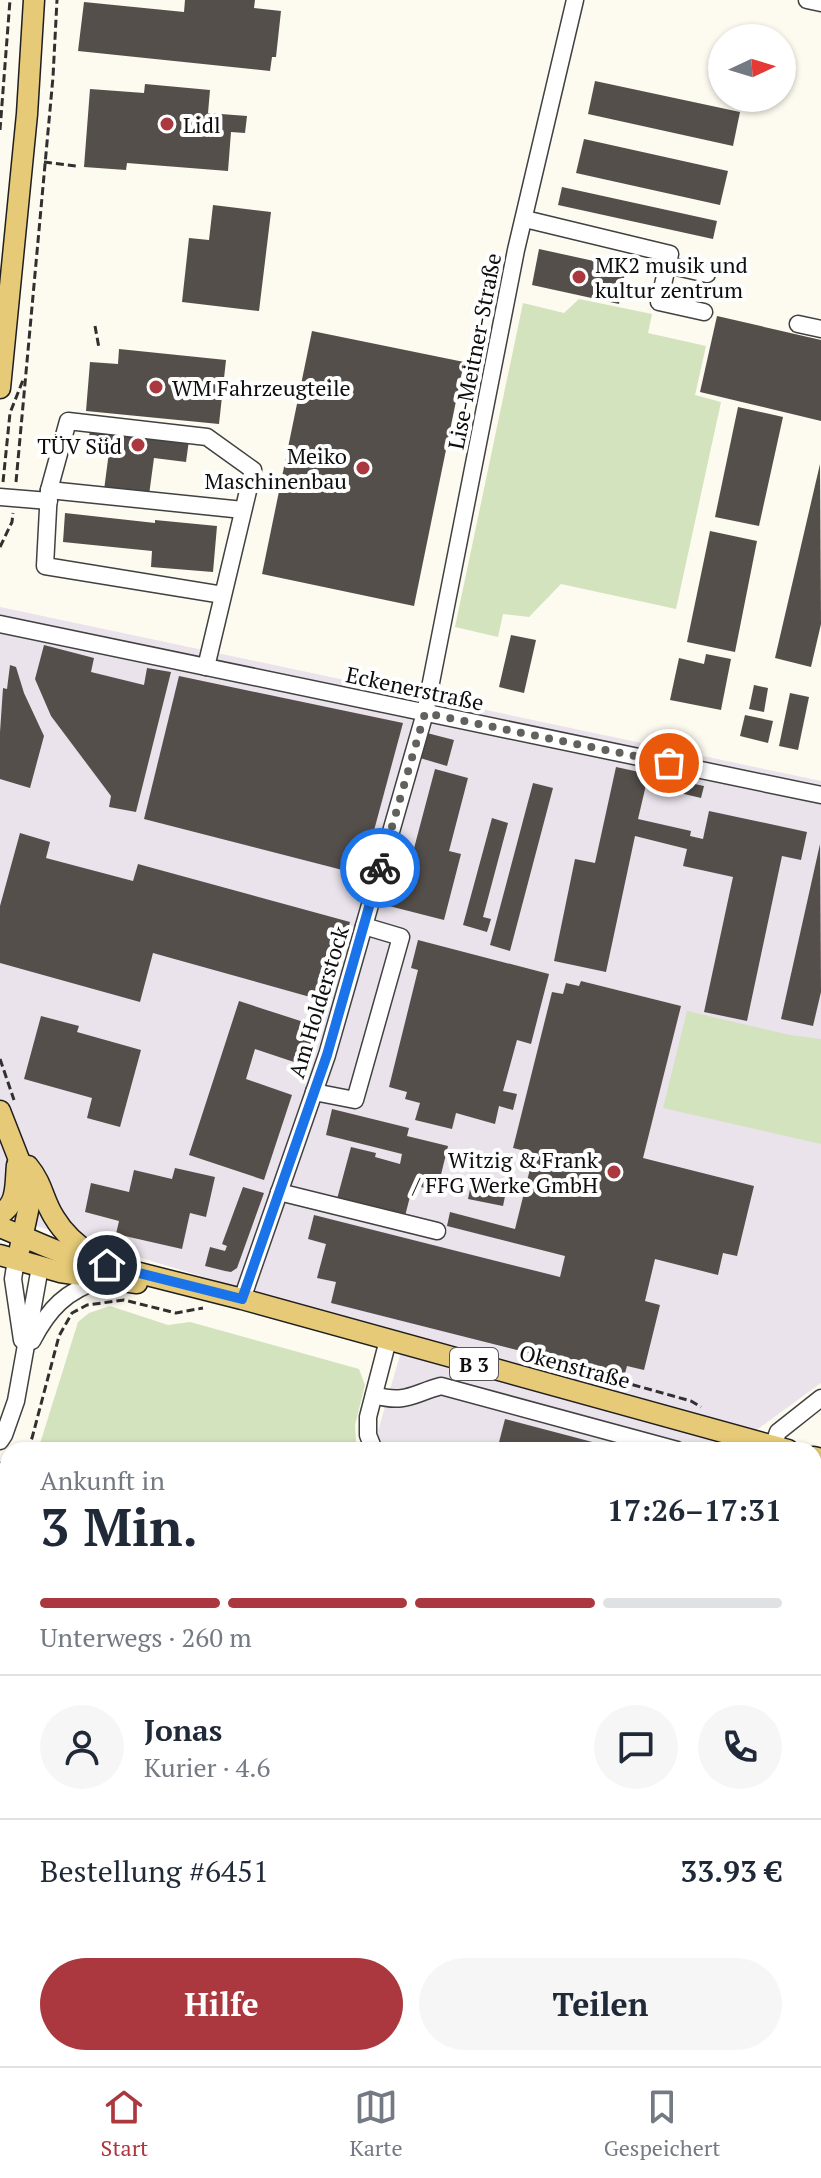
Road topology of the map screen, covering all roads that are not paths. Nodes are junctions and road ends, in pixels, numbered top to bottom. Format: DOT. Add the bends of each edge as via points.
graph roads {
  1 [pos="34,0"];
  2 [pos="575,0"];
  3 [pos="807,0"];
  4 [pos="821,3"];
  5 [pos="525,219"];
  6 [pos="668,265"];
  7 [pos="707,274"];
  8 [pos="704,312"];
  9 [pos="798,324"];
  10 [pos="821,329"];
  11 [pos="0,388"];
  12 [pos="49,495"];
  13 [pos="5,497"];
  14 [pos="243,510"];
  15 [pos="223,595"];
  16 [pos="0,624"];
  17 [pos="206,667"];
  18 [pos="425,713"];
  19 [pos="821,795"];
  20 [pos="364,926"];
  21 [pos="314,1092"];
  22 [pos="7,1106"];
  23 [pos="18,1153"];
  24 [pos="279,1192"];
  25 [pos="0,1214"];
  26 [pos="53,1216"];
  27 [pos="0,1227"];
  28 [pos="437,1231"];
  29 [pos="23,1236"];
  30 [pos="42,1257"];
  31 [pos="8,1258"];
  32 [pos="104,1272"];
  33 [pos="242,1299"];
  34 [pos="388,1340"];
  35 [pos="24,1357"];
  36 [pos="374,1395"];
  37 [pos="821,1398"];
  38 [pos="0,1441"];
  39 [pos="370,1442"];
  40 [pos="648,1442"];
  41 [pos="759,1442"];
  42 [pos="780,1442"];
  1 -- 11 [label="main road"];
  2 -- 5 [label="street, Lise-Meitner-Straße"];
  3 -- 4 [label="street"];
  5 -- 6 [label="street" via="670,254"];
  5 -- 18 [label="street, Lise-Meitner-Straße"];
  6 -- 7 [label="street"];
  6 -- 8 [label="street" via="659,302"];
  9 -- 10 [label="street"];
  12 -- 13 [label="street"];
  12 -- 14 [label="street"];
  12 -- 14 [label="street" via="68,421 207,437 253,470"];
  12 -- 15 [label="street" via="45,566"];
  14 -- 15 [label="street"];
  15 -- 17 [label="street"];
  16 -- 17 [label="street, Eckenerstraße"];
  17 -- 18 [label="street, Eckenerstraße"];
  18 -- 19 [label="street, Eckenerstraße"];
  18 -- 20 [label="street, Am Holderstock"];
  20 -- 21 [label="street, Am Holderstock"];
  20 -- 21 [label="street" via="401,937 355,1100"];
  21 -- 24 [label="street, Am Holderstock"];
  22 -- 23 [label="main road, B 3"];
  23 -- 25 [label="main road, B 3" via="13,1202"];
  23 -- 26 [label="main road, B 3" via="39,1179"];
  23 -- 29 [label="main road, B 3" via="29,1206"];
  24 -- 28 [label="street"];
  24 -- 33 [label="street, Am Holderstock"];
  26 -- 30 [label="main road"];
  26 -- 32 [label="main road, B 3"];
  27 -- 29 [label="main road, Okenstraße / B 3"];
  29 -- 30 [label="main road, Okenstraße / B 3"];
  29 -- 31 [label="main road, B 3"];
  30 -- 31 [label="main road, Okenstraße / B 3"];
  30 -- 32 [label="main road, Okenstraße / B 3"];
  30 -- 35 [label="street"];
  31 -- 35 [label="street"];
  32 -- 33 [label="main road, Okenstraße / B 3" via="205,1298"];
  32 -- 35 [label="street" via="54,1306"];
  33 -- 34 [label="main road, Okenstraße / B 3"];
  34 -- 36 [label="street"];
  34 -- 41 [label="main road, Okenstraße / B 3"];
  35 -- 38 [label="street" via="16,1401"];
  36 -- 39 [label="street" via="368,1417"];
  36 -- 40 [label="street" via="410,1398 441,1386"];
  37 -- 42 [label="street, Okenstraße" via="778,1432"];
}
